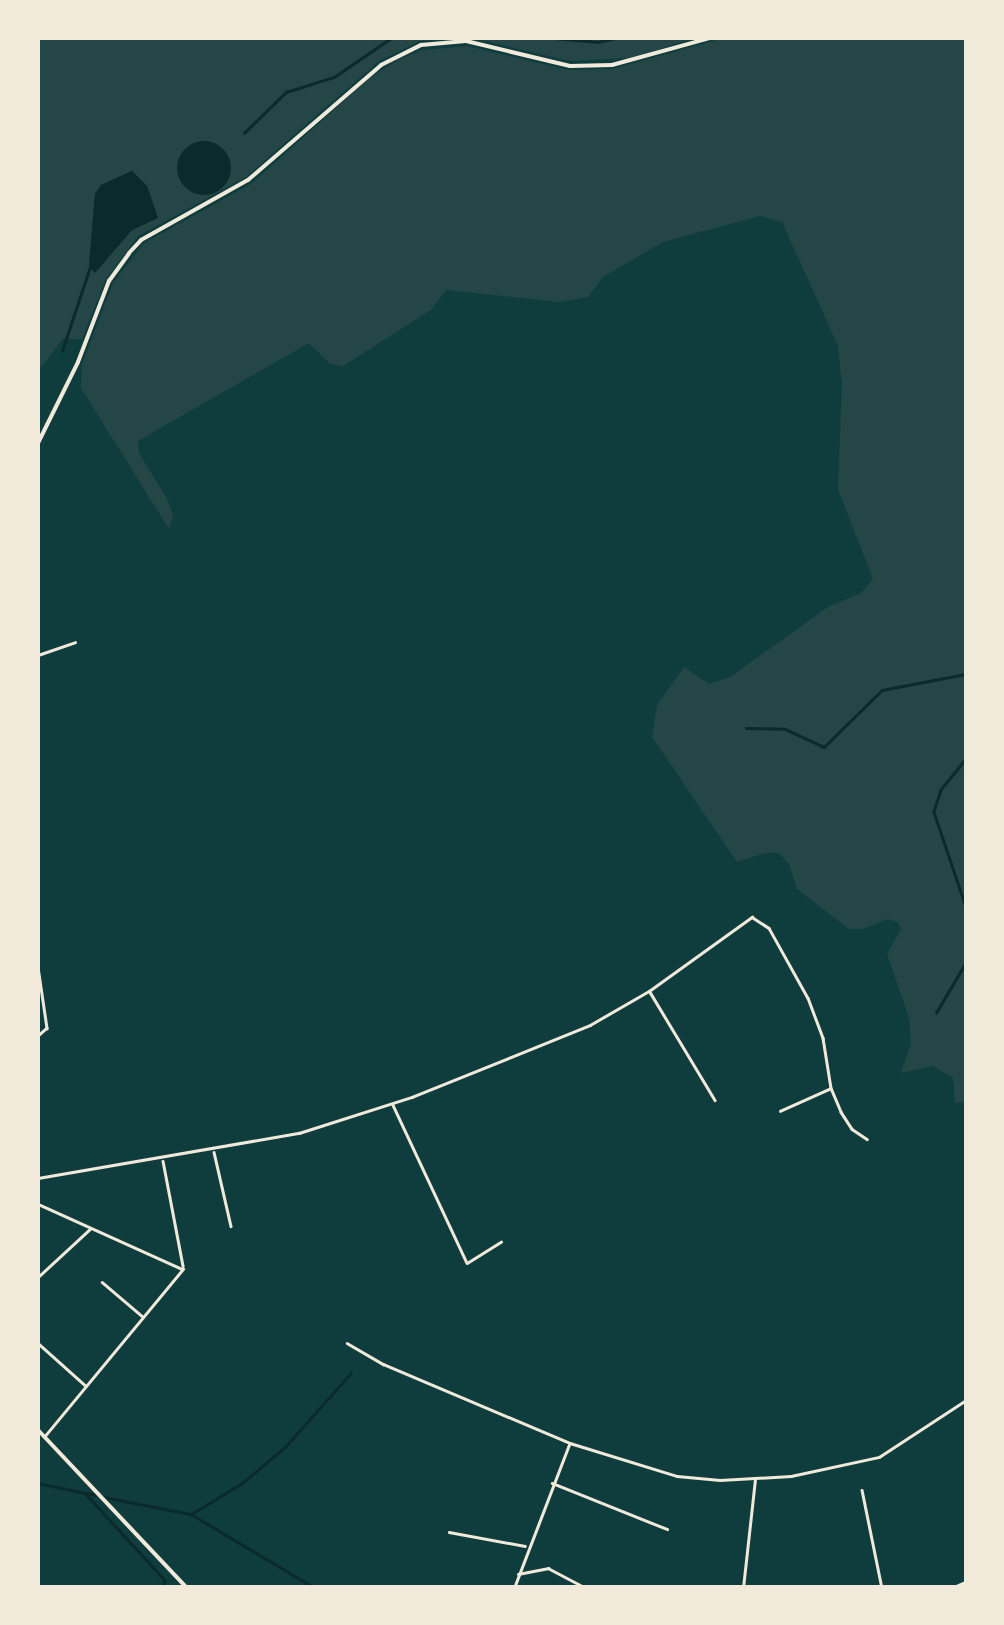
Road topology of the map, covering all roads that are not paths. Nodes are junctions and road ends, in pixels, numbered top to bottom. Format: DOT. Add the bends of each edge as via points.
graph roads {
  1 [pos="710,38"];
  2 [pos="38,443"];
  3 [pos="74,642"];
  4 [pos="38,655"];
  5 [pos="38,968"];
  6 [pos="649,990"];
  7 [pos="40,1035"];
  8 [pos="831,1088"];
  9 [pos="714,1100"];
  10 [pos="393,1104"];
  11 [pos="780,1111"];
  12 [pos="867,1138"];
  13 [pos="214,1150"];
  14 [pos="162,1159"];
  15 [pos="38,1178"];
  16 [pos="38,1204"];
  17 [pos="231,1226"];
  18 [pos="90,1228"];
  19 [pos="501,1242"];
  20 [pos="183,1269"];
  21 [pos="38,1278"];
  22 [pos="102,1282"];
  23 [pos="143,1317"];
  24 [pos="347,1342"];
  25 [pos="39,1344"];
  26 [pos="86,1386"];
  27 [pos="966,1400"];
  28 [pos="38,1430"];
  29 [pos="44,1437"];
  30 [pos="570,1443"];
  31 [pos="756,1479"];
  32 [pos="551,1483"];
  33 [pos="862,1490"];
  34 [pos="667,1529"];
  35 [pos="448,1532"];
  36 [pos="527,1546"];
  37 [pos="516,1574"];
  38 [pos="966,1583"];
  39 [pos="188,1588"];
  40 [pos="514,1588"];
  41 [pos="586,1588"];
  42 [pos="743,1588"];
  43 [pos="882,1588"];
  44 [pos="954,1588"];
  1 -- 2 [label="street" via="612,65 570,66 466,41 421,46 381,65 248,180 129,252"];
  3 -- 4 [label="street"];
  5 -- 7 [label="street" via="47,1021"];
  6 -- 8 [label="street" via="744,920 763,920 816,1016"];
  6 -- 9 [label="street"];
  6 -- 10 [label="street" via="556,1042"];
  8 -- 11 [label="street"];
  8 -- 12 [label="street" via="846,1121"];
  10 -- 13 [label="street"];
  10 -- 19 [label="street" via="467,1263"];
  13 -- 14 [label="street"];
  13 -- 17 [label="street"];
  14 -- 15 [label="street"];
  14 -- 20 [label="street"];
  16 -- 18 [label="street"];
  18 -- 20 [label="street"];
  18 -- 21 [label="street"];
  20 -- 23 [label="street"];
  22 -- 23 [label="street"];
  23 -- 26 [label="street"];
  24 -- 30 [label="street" via="383,1364"];
  25 -- 26 [label="street"];
  26 -- 29 [label="street"];
  27 -- 31 [label="street" via="879,1457"];
  28 -- 29 [label="street"];
  29 -- 39 [label="street"];
  30 -- 31 [label="street" via="678,1476"];
  30 -- 32 [label="street"];
  31 -- 42 [label="street"];
  32 -- 34 [label="street"];
  32 -- 36 [label="street"];
  33 -- 43 [label="street"];
  35 -- 36 [label="street"];
  36 -- 37 [label="street"];
  37 -- 40 [label="street"];
  37 -- 41 [label="street" via="548,1568"];
  38 -- 44 [label="street"];
}
